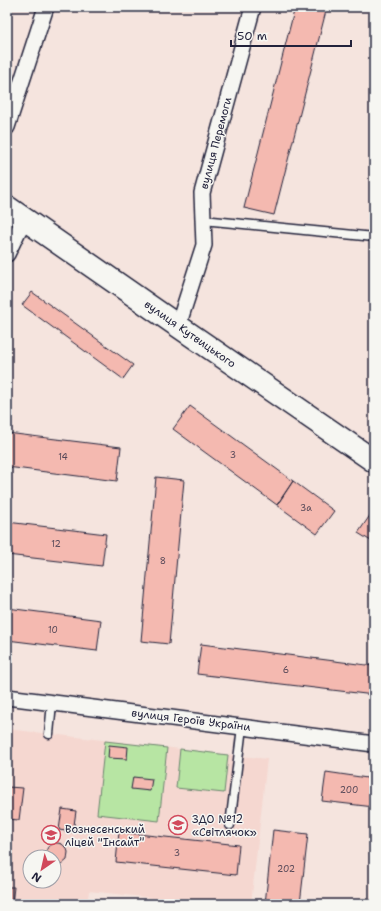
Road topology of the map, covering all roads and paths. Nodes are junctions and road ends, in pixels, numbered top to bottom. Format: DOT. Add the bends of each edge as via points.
graph roads {
  1 [pos="46,7"];
  2 [pos="253,7"];
  3 [pos="7,127"];
  4 [pos="16,213"];
  5 [pos="203,220"];
  6 [pos="374,237"];
  7 [pos="7,254"];
  8 [pos="178,326"];
  9 [pos="374,461"];
  10 [pos="7,697"];
  11 [pos="52,703"];
  12 [pos="242,727"];
  13 [pos="49,734"];
  14 [pos="374,744"];
  15 [pos="230,825"];
  1 -- 3 [label="street"];
  2 -- 5 [label="street, вулиця Перемоги" via="202,193"];
  4 -- 7 [label="street"];
  4 -- 8 [label="street, вулиця Кутвицького"];
  5 -- 6 [label="lane"];
  5 -- 8 [label="street, вулиця Перемоги" via="204,245"];
  8 -- 9 [label="street, вулиця Кутвицького"];
  10 -- 11 [label="street, вулиця Героїв України"];
  11 -- 12 [label="street, вулиця Героїв України"];
  11 -- 13 [label="lane"];
  12 -- 14 [label="street, вулиця Героїв України"];
  12 -- 15 [label="lane"];
}
